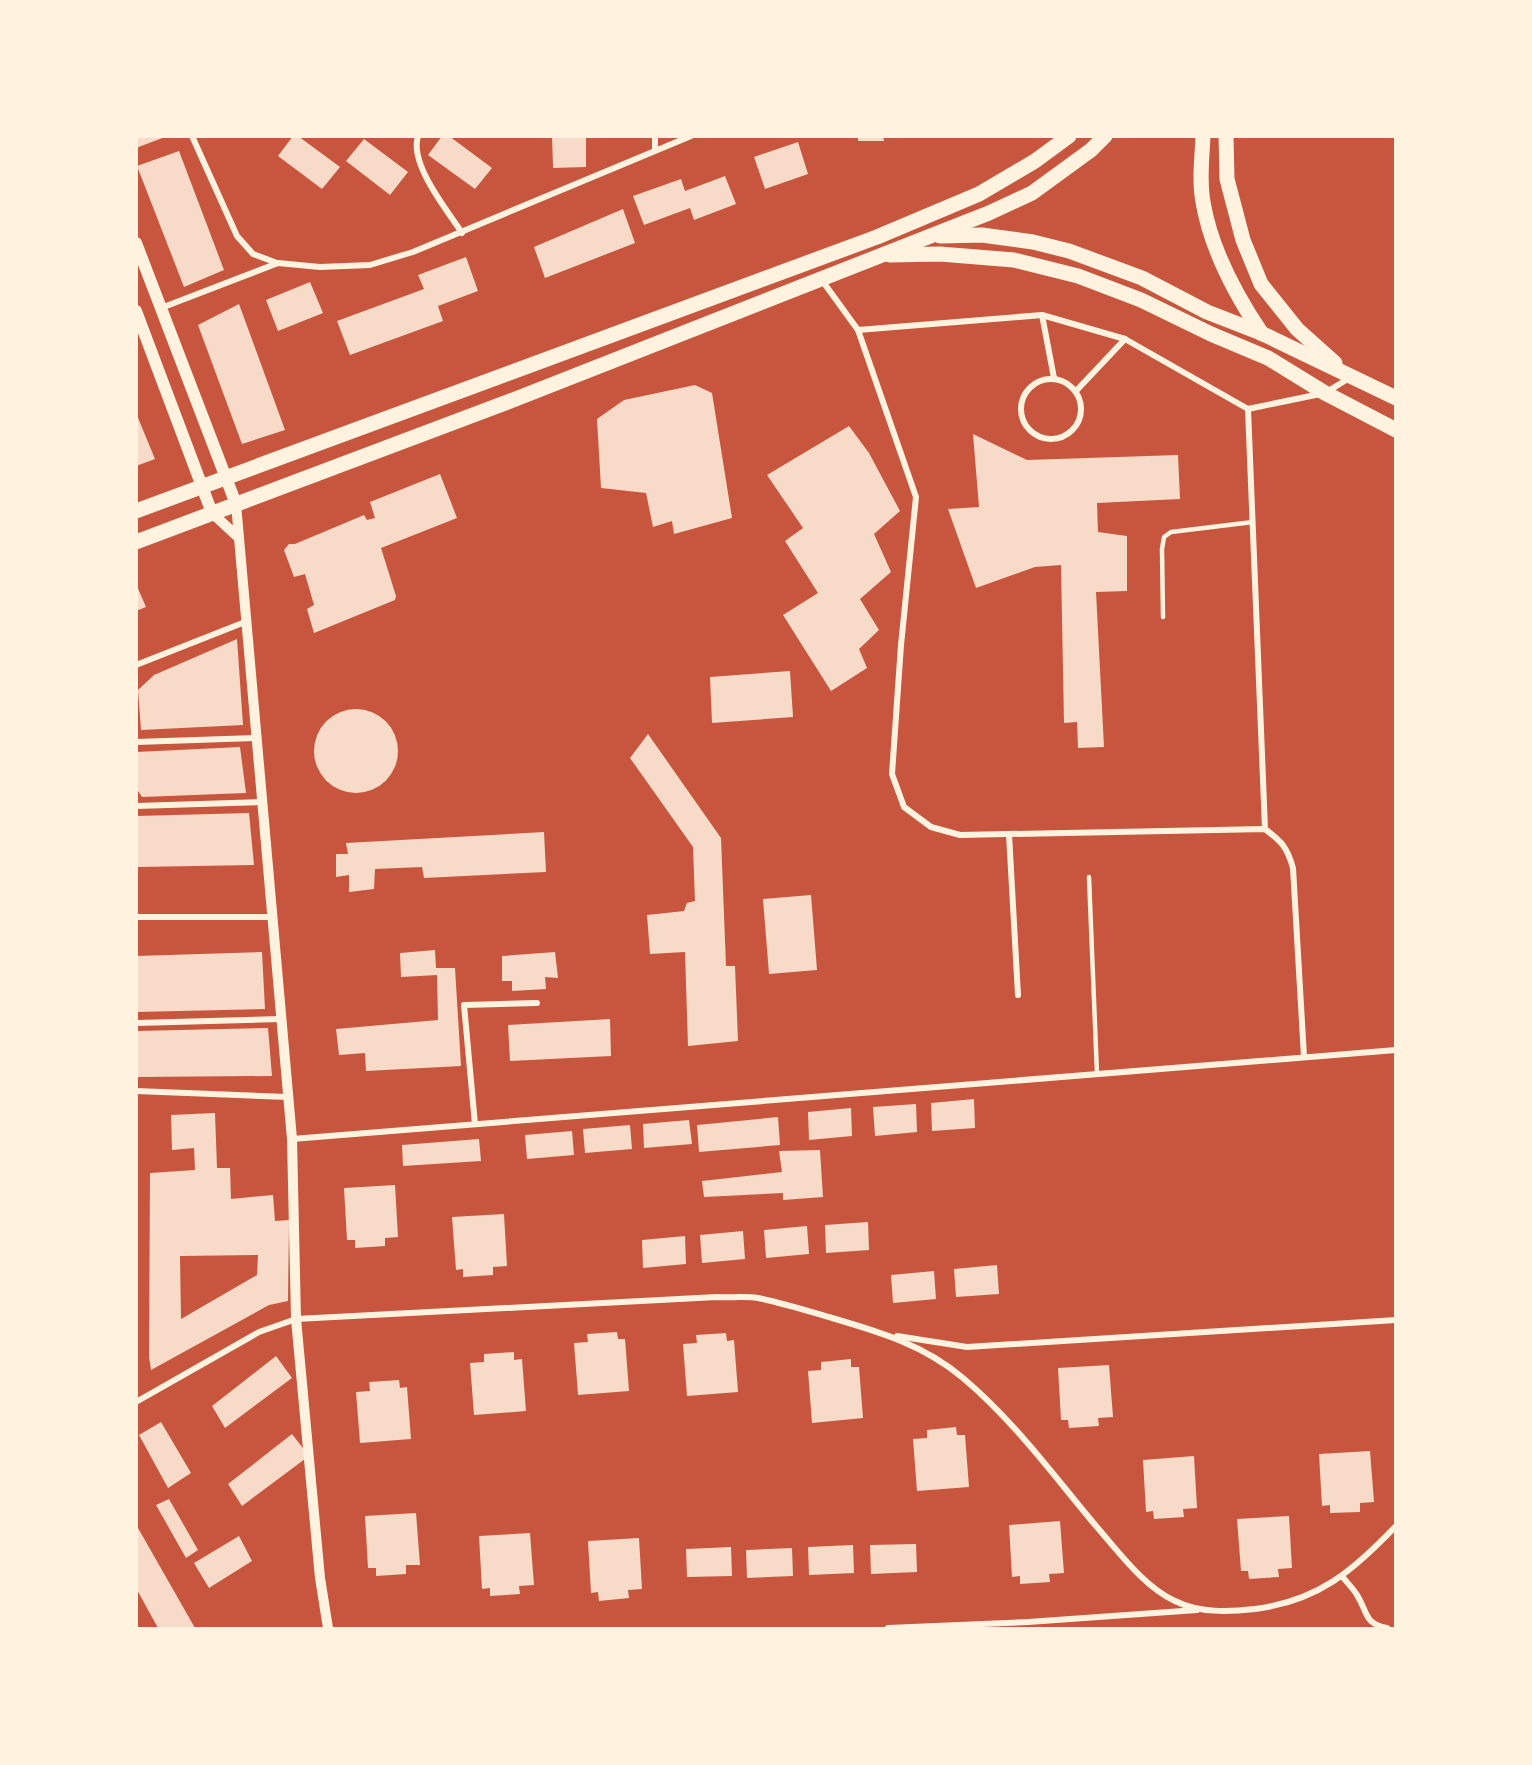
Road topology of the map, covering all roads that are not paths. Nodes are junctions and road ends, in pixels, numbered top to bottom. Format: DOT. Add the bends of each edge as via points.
graph roads {
  1 [pos="192,136"];
  2 [pos="418,136"];
  3 [pos="655,136"];
  4 [pos="691,136"];
  5 [pos="1069,136"];
  6 [pos="1105,136"];
  7 [pos="1203,136"];
  8 [pos="1226,136"];
  9 [pos="655,150"];
  10 [pos="462,233"];
  11 [pos="928,236"];
  12 [pos="878,237"];
  13 [pos="136,243"];
  14 [pos="878,256"];
  15 [pos="278,263"];
  16 [pos="821,278"];
  17 [pos="161,308"];
  18 [pos="136,310"];
  19 [pos="1042,315"];
  20 [pos="858,330"];
  21 [pos="1261,333"];
  22 [pos="1125,339"];
  23 [pos="1351,376"];
  24 [pos="1054,378"];
  25 [pos="1076,391"];
  26 [pos="1325,393"];
  27 [pos="1395,398"];
  28 [pos="1248,409"];
  29 [pos="1395,430"];
  30 [pos="226,477"];
  31 [pos="203,486"];
  32 [pos="236,504"];
  33 [pos="136,511"];
  34 [pos="213,513"];
  35 [pos="1253,522"];
  36 [pos="239,538"];
  37 [pos="136,542"];
  38 [pos="1163,617"];
  39 [pos="245,622"];
  40 [pos="136,665"];
  41 [pos="255,738"];
  42 [pos="136,742"];
  43 [pos="261,802"];
  44 [pos="136,806"];
  45 [pos="1265,829"];
  46 [pos="1009,834"];
  47 [pos="1089,877"];
  48 [pos="136,917"];
  49 [pos="272,917"];
  50 [pos="1018,995"];
  51 [pos="537,1003"];
  52 [pos="281,1019"];
  53 [pos="136,1023"];
  54 [pos="1395,1050"];
  55 [pos="1304,1057"];
  56 [pos="1097,1074"];
  57 [pos="136,1091"];
  58 [pos="288,1097"];
  59 [pos="475,1124"];
  60 [pos="292,1139"];
  61 [pos="296,1319"];
  62 [pos="1395,1320"];
  63 [pos="891,1335"];
  64 [pos="136,1402"];
  65 [pos="1395,1526"];
  66 [pos="1342,1576"];
  67 [pos="1200,1610"];
  68 [pos="328,1629"];
  69 [pos="888,1629"];
  70 [pos="1387,1629"];
  1 -- 15 [label="street" via="237,236 253,254"];
  2 -- 10 [label="street" via="416,144 424,174"];
  3 -- 9 [label="street"];
  4 -- 9 [label="street"];
  5 -- 12 [label="main road" via="979,194"];
  6 -- 11 [label="main road" via="1032,193"];
  7 -- 21 [label="main road" via="1203,200 1212,239 1226,274"];
  8 -- 23 [label="main road" via="1227,179 1243,240 1261,284 1297,329"];
  9 -- 10 [label="street"];
  10 -- 15 [label="street" via="370,265 320,267"];
  11 -- 12 [label="main road"];
  11 -- 14 [label="main road"];
  11 -- 21 [label="main road" via="982,235 1069,251 1142,278 1207,312"];
  12 -- 30 [label="main road"];
  13 -- 17 [label="main road"];
  14 -- 16 [label="main road"];
  14 -- 26 [label="main road" via="940,254 1014,260 1078,276 1268,358"];
  15 -- 17 [label="street"];
  16 -- 20 [label="street"];
  16 -- 32 [label="main road"];
  17 -- 30 [label="main road"];
  18 -- 31 [label="main road"];
  19 -- 20 [label="street"];
  19 -- 22 [label="street"];
  19 -- 24 [label="street"];
  20 -- 46 [label="street" via="916,497 892,774 904,807 931,826 960,836"];
  21 -- 23 [label="main road"];
  21 -- 26 [label="main road"];
  22 -- 25 [label="street"];
  22 -- 28 [label="street"];
  23 -- 26 [label="street"];
  23 -- 27 [label="main road"];
  24 -- 25 [label="street"];
  24 -- 25 [label="street" via="1034,383 1022,399 1022,420 1036,435 1056,439 1073,429 1082,410"];
  26 -- 28 [label="street"];
  26 -- 29 [label="main road"];
  28 -- 35 [label="street"];
  30 -- 31 [label="main road"];
  30 -- 32 [label="main road"];
  31 -- 33 [label="main road"];
  31 -- 34 [label="main road"];
  32 -- 34 [label="main road"];
  32 -- 36 [label="street"];
  34 -- 36 [label="street"];
  34 -- 37 [label="main road"];
  35 -- 38 [label="lane" via="1171,532 1164,537"];
  35 -- 45 [label="street"];
  36 -- 39 [label="street"];
  39 -- 40 [label="street"];
  39 -- 41 [label="street"];
  41 -- 42 [label="street"];
  41 -- 43 [label="street"];
  43 -- 44 [label="street"];
  43 -- 49 [label="street"];
  45 -- 46 [label="street"];
  45 -- 55 [label="street" via="1281,841 1293,868"];
  46 -- 50 [label="street"];
  47 -- 56 [label="lane"];
  48 -- 49 [label="street"];
  49 -- 52 [label="street"];
  51 -- 59 [label="street" via="464,1005"];
  52 -- 53 [label="street"];
  52 -- 58 [label="street"];
  54 -- 55 [label="street"];
  55 -- 56 [label="street"];
  56 -- 59 [label="street"];
  57 -- 58 [label="street"];
  58 -- 60 [label="street"];
  59 -- 60 [label="street"];
  60 -- 61 [label="street"];
  61 -- 63 [label="street" via="756,1298"];
  61 -- 64 [label="street" via="259,1332"];
  61 -- 68 [label="street"];
  62 -- 63 [label="street" via="967,1347"];
  63 -- 67 [label="street" via="937,1359 964,1379 1008,1421 1144,1579 1173,1601"];
  65 -- 66 [label="street"];
  66 -- 67 [label="street" via="1306,1597 1273,1606 1237,1611"];
  66 -- 70 [label="street" via="1358,1596 1367,1619"];
  67 -- 69 [label="street"];
}
